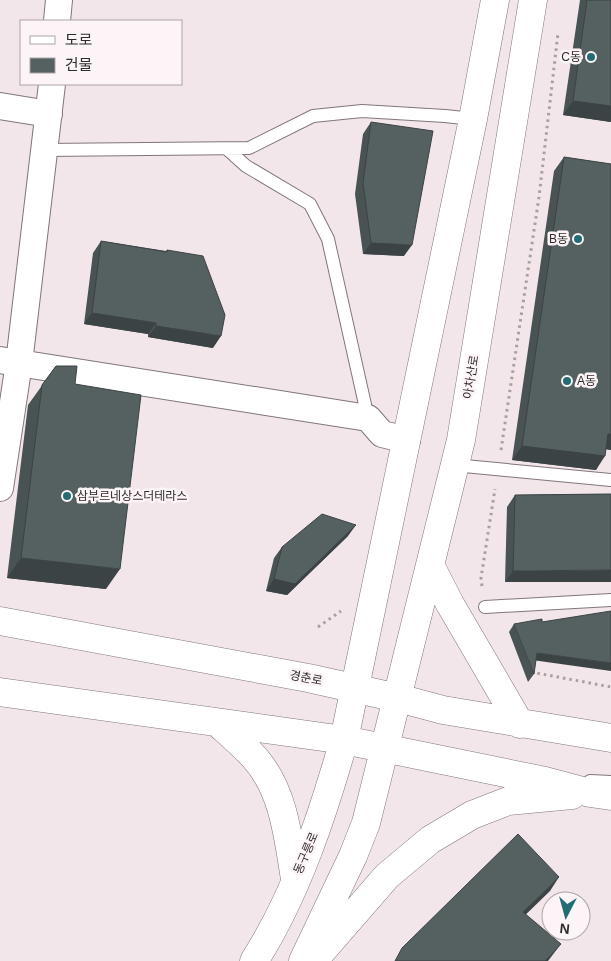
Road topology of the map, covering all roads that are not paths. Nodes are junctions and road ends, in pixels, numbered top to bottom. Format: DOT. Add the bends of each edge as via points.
graph roads {
  1 [pos="59,0"];
  2 [pos="495,0"];
  3 [pos="532,0"];
  4 [pos="57,20"];
  5 [pos="52,85"];
  6 [pos="0,106"];
  7 [pos="49,114"];
  8 [pos="473,119"];
  9 [pos="227,149"];
  10 [pos="44,150"];
  11 [pos="10,361"];
  12 [pos="368,418"];
  13 [pos="407,440"];
  14 [pos="454,465"];
  15 [pos="611,480"];
  16 [pos="0,488"];
  17 [pos="430,565"];
  18 [pos="611,600"];
  19 [pos="485,607"];
  20 [pos="0,621"];
  21 [pos="354,688"];
  22 [pos="0,692"];
  23 [pos="398,698"];
  24 [pos="218,723"];
  25 [pos="520,724"];
  26 [pos="611,738"];
  27 [pos="344,740"];
  28 [pos="385,748"];
  29 [pos="604,790"];
  30 [pos="295,879"];
  31 [pos="254,961"];
  32 [pos="303,961"];
  33 [pos="312,961"];
  1 -- 4 [label="street"];
  2 -- 8 [label="main road"];
  3 -- 14 [label="main road, 아차산로" via="461,440"];
  5 -- 7 [label="street"];
  6 -- 7 [label="street"];
  7 -- 10 [label="street"];
  8 -- 9 [label="lane" via="362,111 313,116 249,148"];
  8 -- 13 [label="main road"];
  9 -- 10 [label="lane"];
  9 -- 12 [label="lane" via="246,166 310,204 328,239"];
  10 -- 11 [label="street"];
  11 -- 12 [label="street"];
  11 -- 16 [label="street"];
  12 -- 13 [label="street" via="382,434"];
  13 -- 21 [label="main road"];
  14 -- 15 [label="lane"];
  14 -- 17 [label="main road, 아차산로"];
  17 -- 23 [label="main road, 아차산로"];
  17 -- 25 [label="main road"];
  18 -- 19 [label="lane"];
  20 -- 21 [label="main road, 경춘로"];
  21 -- 23 [label="main road, 경춘로"];
  21 -- 27 [label="main road"];
  22 -- 24 [label="main road"];
  23 -- 25 [label="main road, 경춘로"];
  23 -- 28 [label="main road, 아차산로"];
  24 -- 27 [label="main road"];
  24 -- 30 [label="main road" via="255,757 271,781 286,826"];
  25 -- 26 [label="main road, 경춘로"];
  27 -- 28 [label="main road"];
  27 -- 30 [label="main road, 동구릉로" via="312,842"];
  28 -- 29 [label="main road"];
  28 -- 32 [label="main road" via="366,823"];
  29 -- 33 [label="main road" via="508,801 472,815 430,840 387,876"];
  30 -- 31 [label="main road, 동구릉로" via="271,934"];
}
